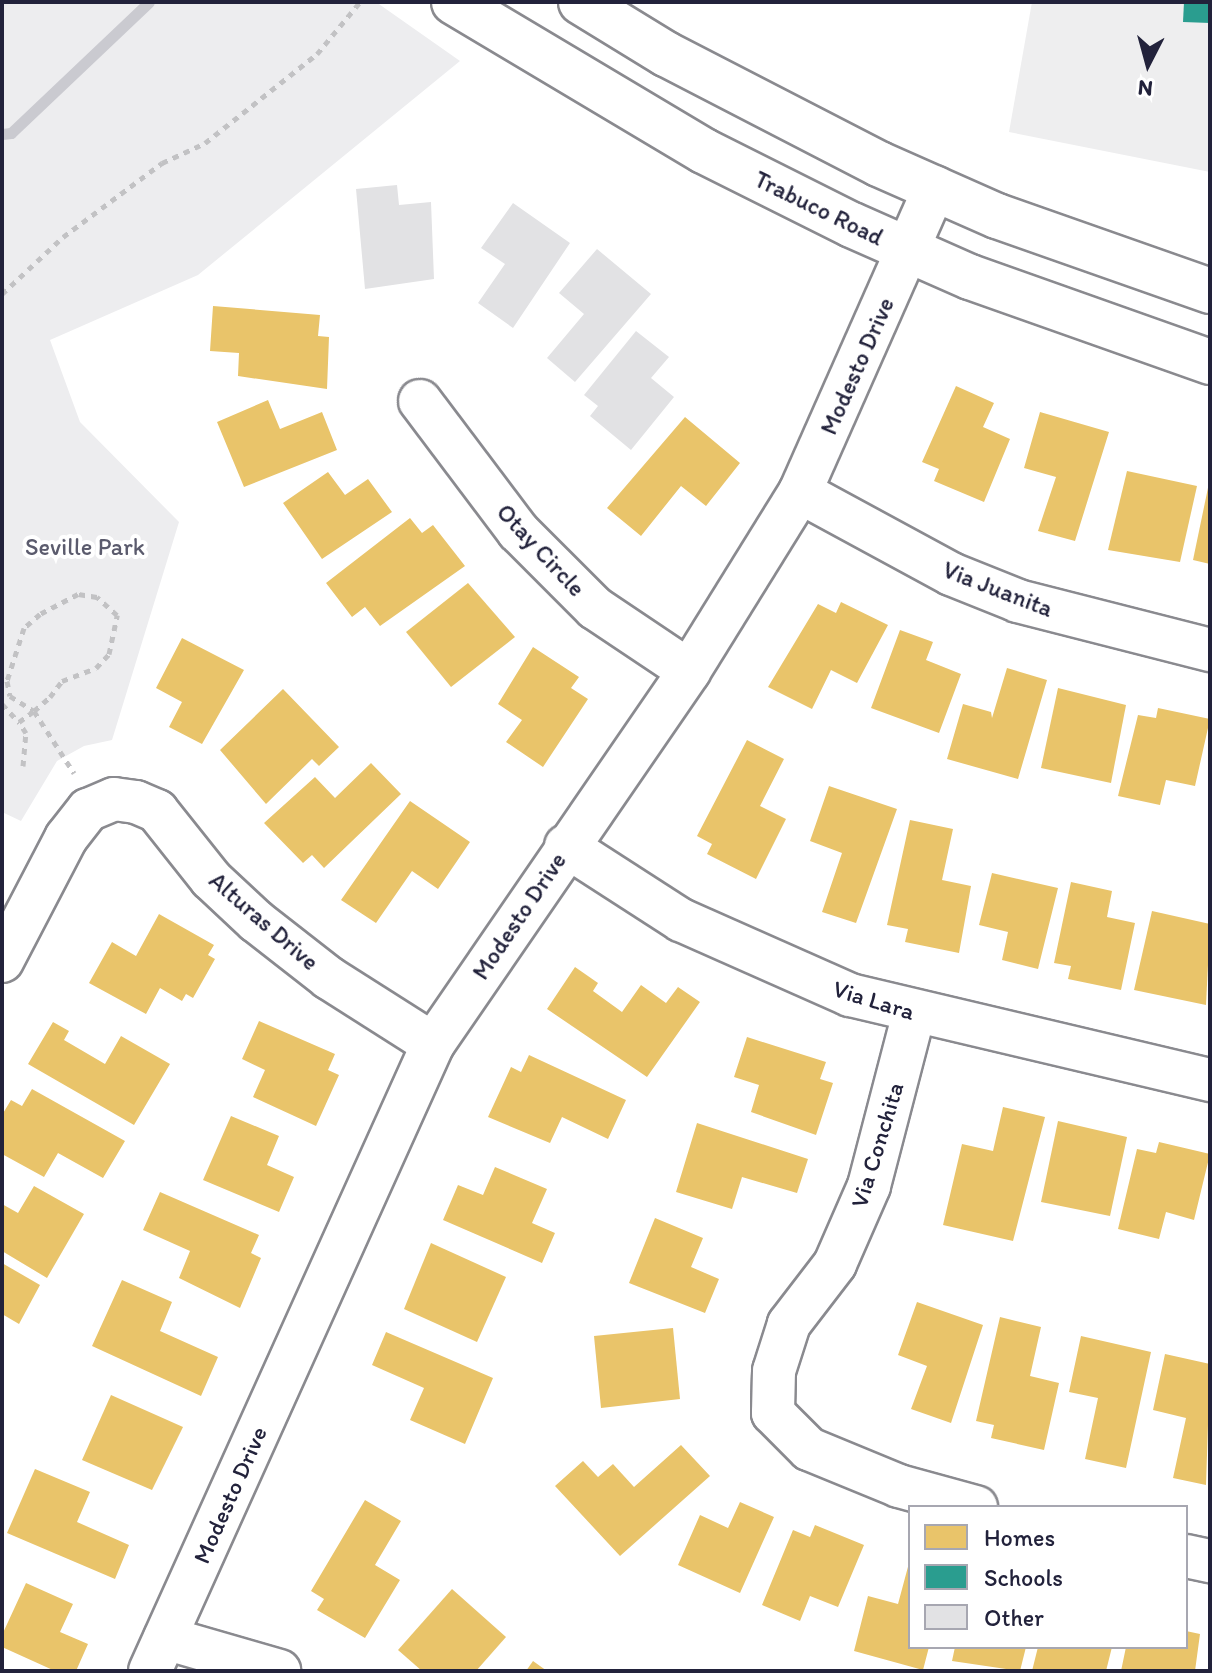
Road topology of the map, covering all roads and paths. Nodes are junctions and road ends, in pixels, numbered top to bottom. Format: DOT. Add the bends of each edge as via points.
graph roads {
  1 [pos="360,2"];
  2 [pos="454,2"];
  3 [pos="581,2"];
  4 [pos="935,188"];
  5 [pos="908,252"];
  6 [pos="1210,291"];
  7 [pos="2,294"];
  8 [pos="1210,362"];
  9 [pos="420,401"];
  10 [pos="800,492"];
  11 [pos="1210,650"];
  12 [pos="689,671"];
  13 [pos="4,680"];
  14 [pos="2,704"];
  15 [pos="34,711"];
  16 [pos="19,722"];
  17 [pos="23,766"];
  18 [pos="69,766"];
  19 [pos="566,846"];
  20 [pos="2,961"];
  21 [pos="914,1013"];
  22 [pos="433,1044"];
  23 [pos="1210,1080"];
  24 [pos="969,1505"];
  25 [pos="1188,1556"];
  26 [pos="1210,1561"];
  27 [pos="157,1655"];
  28 [pos="279,1671"];
  1 -- 7 [label="path" via="317,54 205,143 162,163 63,237"];
  2 -- 5 [label="main road, Trabuco Road" via="704,151"];
  3 -- 4 [label="main road" via="770,109"];
  4 -- 5 [label="street, Modesto Drive"];
  4 -- 6 [label="main road" via="1102,255"];
  5 -- 8 [label="main road, Trabuco Road" via="1077,318"];
  5 -- 10 [label="street, Modesto Drive"];
  9 -- 12 [label="street, Otay Circle" via="518,531 595,608"];
  10 -- 11 [label="street, Via Juanita" via="951,574 1018,601"];
  10 -- 12 [label="street, Modesto Drive"];
  12 -- 19 [label="street, Modesto Drive"];
  13 -- 15 [label="path" via="18,705"];
  13 -- 15 [label="path" via="24,628 40,614 78,594 107,603 117,615 109,654 96,668 62,681"];
  14 -- 16 [label="path"];
  15 -- 16 [label="path"];
  15 -- 18 [label="path"];
  16 -- 17 [label="path" via="26,733"];
  19 -- 21 [label="street, Via Lara" via="681,920 793,974"];
  19 -- 22 [label="street, Modesto Drive"];
  20 -- 22 [label="street, Alturas Drive" via="66,838 88,810 114,799 136,802 157,811 211,879 256,921 329,978"];
  21 -- 23 [label="street, Via Lara"];
  21 -- 24 [label="street, Via Conchita" via="869,1186 835,1264 789,1324 774,1371 773,1413 809,1449 899,1486"];
  22 -- 27 [label="street, Modesto Drive"];
  25 -- 26 [label="street"];
  27 -- 28 [label="street"];
}
